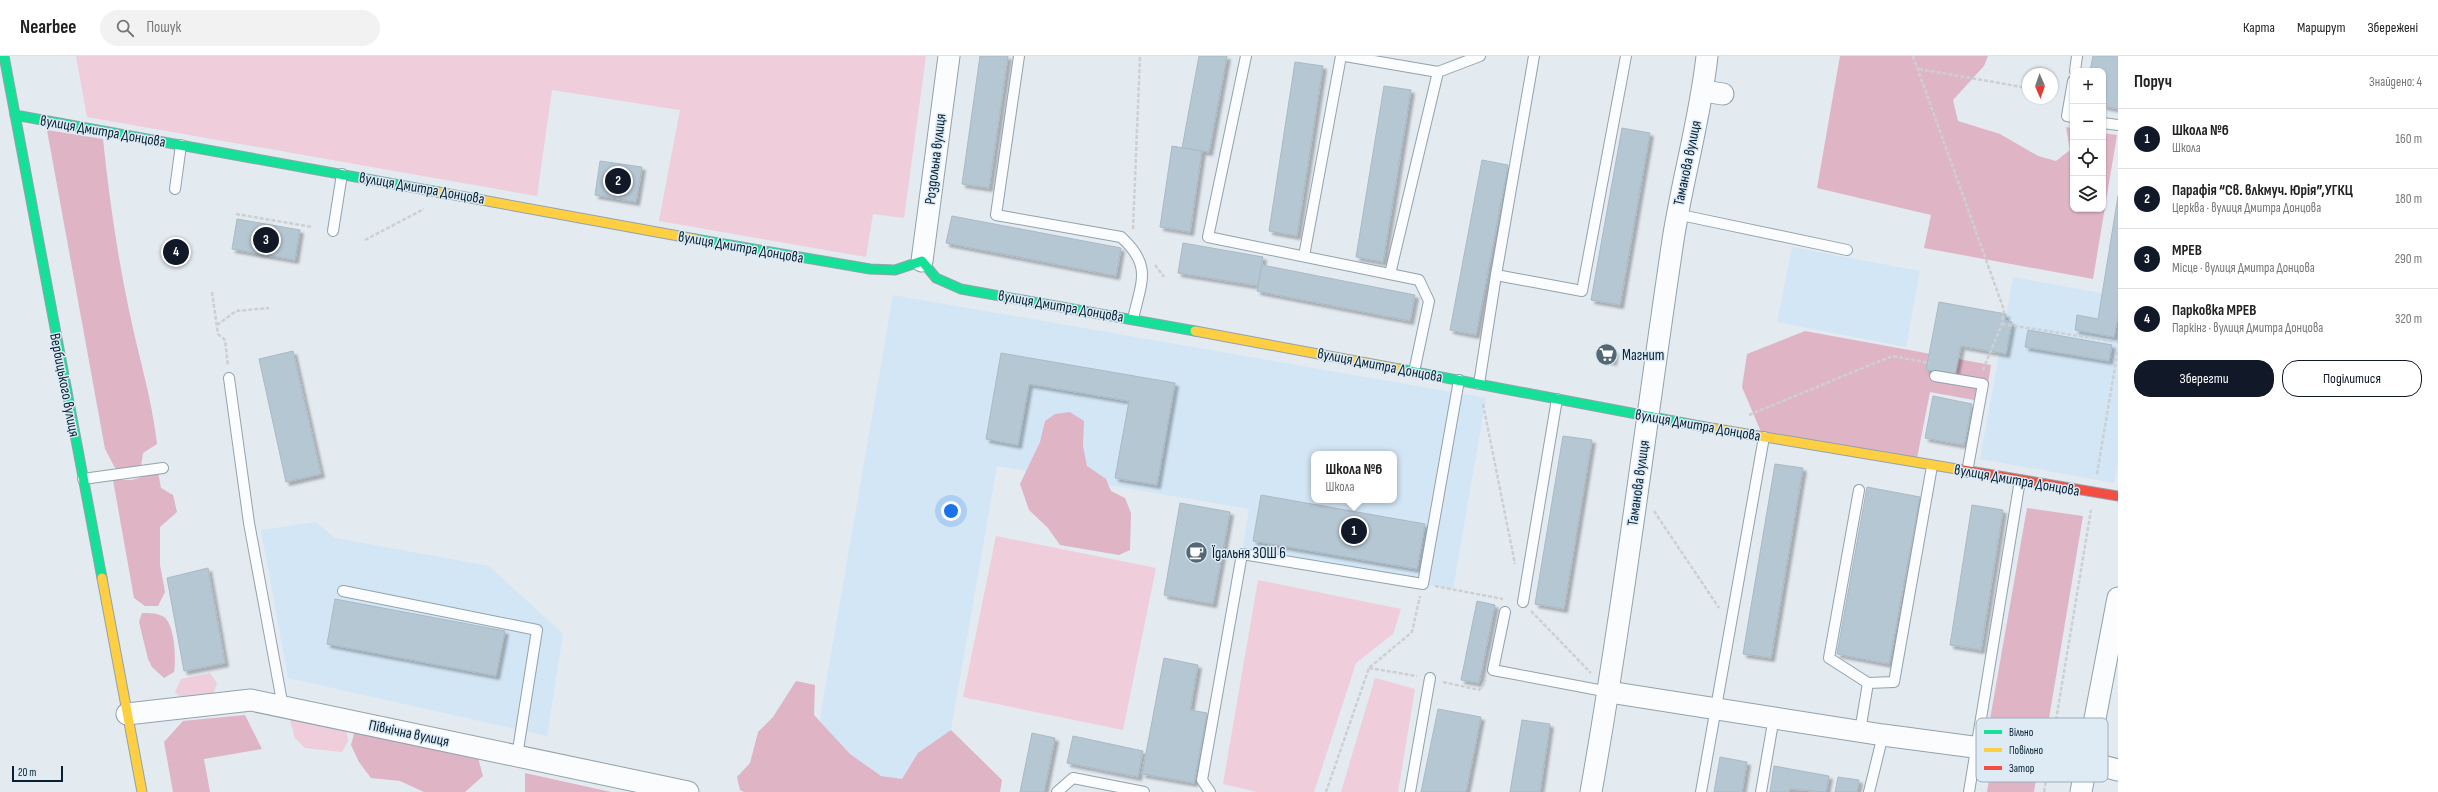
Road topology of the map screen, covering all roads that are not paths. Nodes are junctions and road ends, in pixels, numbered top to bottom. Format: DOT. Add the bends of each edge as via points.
graph roads {
  1 [pos="4,56"];
  2 [pos="949,56"];
  3 [pos="1019,56"];
  4 [pos="1246,56"];
  5 [pos="1341,56"];
  6 [pos="1345,56"];
  7 [pos="1480,56"];
  8 [pos="1534,56"];
  9 [pos="1626,56"];
  10 [pos="1707,56"];
  11 [pos="2077,56"];
  12 [pos="2075,68"];
  13 [pos="1438,72"];
  14 [pos="2070,98"];
  15 [pos="15,115"];
  16 [pos="2070,117"];
  17 [pos="2106,123"];
  18 [pos="2118,125"];
  19 [pos="181,145"];
  20 [pos="342,174"];
  21 [pos="175,189"];
  22 [pos="1676,214"];
  23 [pos="333,231"];
  24 [pos="1847,250"];
  25 [pos="1304,256"];
  26 [pos="922,261"];
  27 [pos="1390,274"];
  28 [pos="1496,275"];
  29 [pos="1133,319"];
  30 [pos="1414,372"];
  31 [pos="1935,376"];
  32 [pos="229,378"];
  33 [pos="1459,380"];
  34 [pos="1479,384"];
  35 [pos="1558,399"];
  36 [pos="1647,416"];
  37 [pos="1764,437"];
  38 [pos="1932,466"];
  39 [pos="163,468"];
  40 [pos="1967,472"];
  41 [pos="83,479"];
  42 [pos="2020,480"];
  43 [pos="1859,490"];
  44 [pos="2118,496"];
  45 [pos="343,591"];
  46 [pos="2118,598"];
  47 [pos="1523,602"];
  48 [pos="1505,612"];
  49 [pos="1430,678"];
  50 [pos="1868,683"];
  51 [pos="1609,692"];
  52 [pos="283,707"];
  53 [pos="1715,708"];
  54 [pos="127,714"];
  55 [pos="1774,716"];
  56 [pos="1982,718"];
  57 [pos="2095,718"];
  58 [pos="1860,731"];
  59 [pos="1883,735"];
  60 [pos="1976,748"];
  61 [pos="1976,754"];
  62 [pos="517,756"];
  63 [pos="2108,767"];
  64 [pos="2118,770"];
  65 [pos="2083,782"];
  66 [pos="142,792"];
  67 [pos="688,792"];
  68 [pos="1057,792"];
  69 [pos="1144,792"];
  70 [pos="1210,792"];
  71 [pos="1410,792"];
  72 [pos="1591,792"];
  73 [pos="1701,792"];
  74 [pos="1761,792"];
  75 [pos="1869,792"];
  76 [pos="1969,792"];
  77 [pos="2081,792"];
  1 -- 15 [label="street, Вербицького вулиця"];
  2 -- 26 [label="street, Роздольна вулиця"];
  3 -- 29 [label="lane" via="996,215 1121,237 1135,250 1144,271"];
  4 -- 25 [label="lane" via="1208,237"];
  5 -- 25 [label="lane"];
  6 -- 13 [label="lane"];
  7 -- 13 [label="lane"];
  8 -- 28 [label="lane"];
  9 -- 28 [label="lane" via="1582,291"];
  10 -- 22 [label="street, Таманова вулиця" via="1713,92"];
  11 -- 12 [label="lane"];
  13 -- 27 [label="lane"];
  14 -- 16 [label="lane" via="2067,116"];
  15 -- 19 [label="street, вулиця Дмитра Донцова"];
  15 -- 41 [label="street, Вербицького вулиця"];
  17 -- 18 [label="lane"];
  19 -- 20 [label="street, вулиця Дмитра Донцова"];
  19 -- 21 [label="lane"];
  20 -- 23 [label="lane"];
  20 -- 26 [label="street, вулиця Дмитра Донцова" via="851,267 885,271 904,270"];
  22 -- 24 [label="lane"];
  22 -- 36 [label="street, Таманова вулиця"];
  25 -- 27 [label="lane"];
  26 -- 29 [label="street, вулиця Дмитра Донцова" via="936,278 961,289"];
  27 -- 30 [label="lane" via="1419,280 1429,301"];
  28 -- 34 [label="lane"];
  29 -- 30 [label="street, вулиця Дмитра Донцова"];
  30 -- 33 [label="street, вулиця Дмитра Донцова"];
  31 -- 40 [label="lane" via="1983,384"];
  32 -- 52 [label="lane" via="249,523"];
  33 -- 34 [label="street, вулиця Дмитра Донцова"];
  33 -- 70 [label="lane" via="1423,584 1242,554 1202,780"];
  34 -- 35 [label="street, вулиця Дмитра Донцова"];
  35 -- 36 [label="street, вулиця Дмитра Донцова"];
  35 -- 47 [label="lane"];
  36 -- 37 [label="street, вулиця Дмитра Донцова"];
  36 -- 51 [label="street, Таманова вулиця"];
  37 -- 38 [label="street, вулиця Дмитра Донцова"];
  37 -- 53 [label="lane"];
  38 -- 40 [label="street, вулиця Дмитра Донцова"];
  38 -- 50 [label="lane" via="1894,682"];
  39 -- 41 [label="lane"];
  40 -- 42 [label="street, вулиця Дмитра Донцова"];
  41 -- 54 [label="street, Вербицького вулиця"];
  42 -- 44 [label="street, вулиця Дмитра Донцова"];
  42 -- 56 [label="lane"];
  43 -- 50 [label="lane" via="1829,658"];
  45 -- 62 [label="lane" via="537,630"];
  46 -- 57 [label="street"];
  48 -- 51 [label="lane" via="1493,670"];
  49 -- 71 [label="lane"];
  50 -- 58 [label="lane"];
  51 -- 53 [label="street"];
  51 -- 72 [label="street, Таманова вулиця"];
  52 -- 54 [label="street, Північна вулиця" via="251,700"];
  52 -- 62 [label="street, Північна вулиця"];
  53 -- 55 [label="street"];
  53 -- 73 [label="lane"];
  54 -- 66 [label="street, Вербицького вулиця"];
  55 -- 58 [label="street"];
  55 -- 74 [label="lane"];
  58 -- 59 [label="street"];
  59 -- 60 [label="street"];
  59 -- 75 [label="lane"];
  61 -- 76 [label="lane"];
  62 -- 67 [label="street, Північна вулиця"];
  63 -- 64 [label="street"];
  65 -- 77 [label="street"];
  68 -- 69 [label="lane" via="1073,778"];
}
